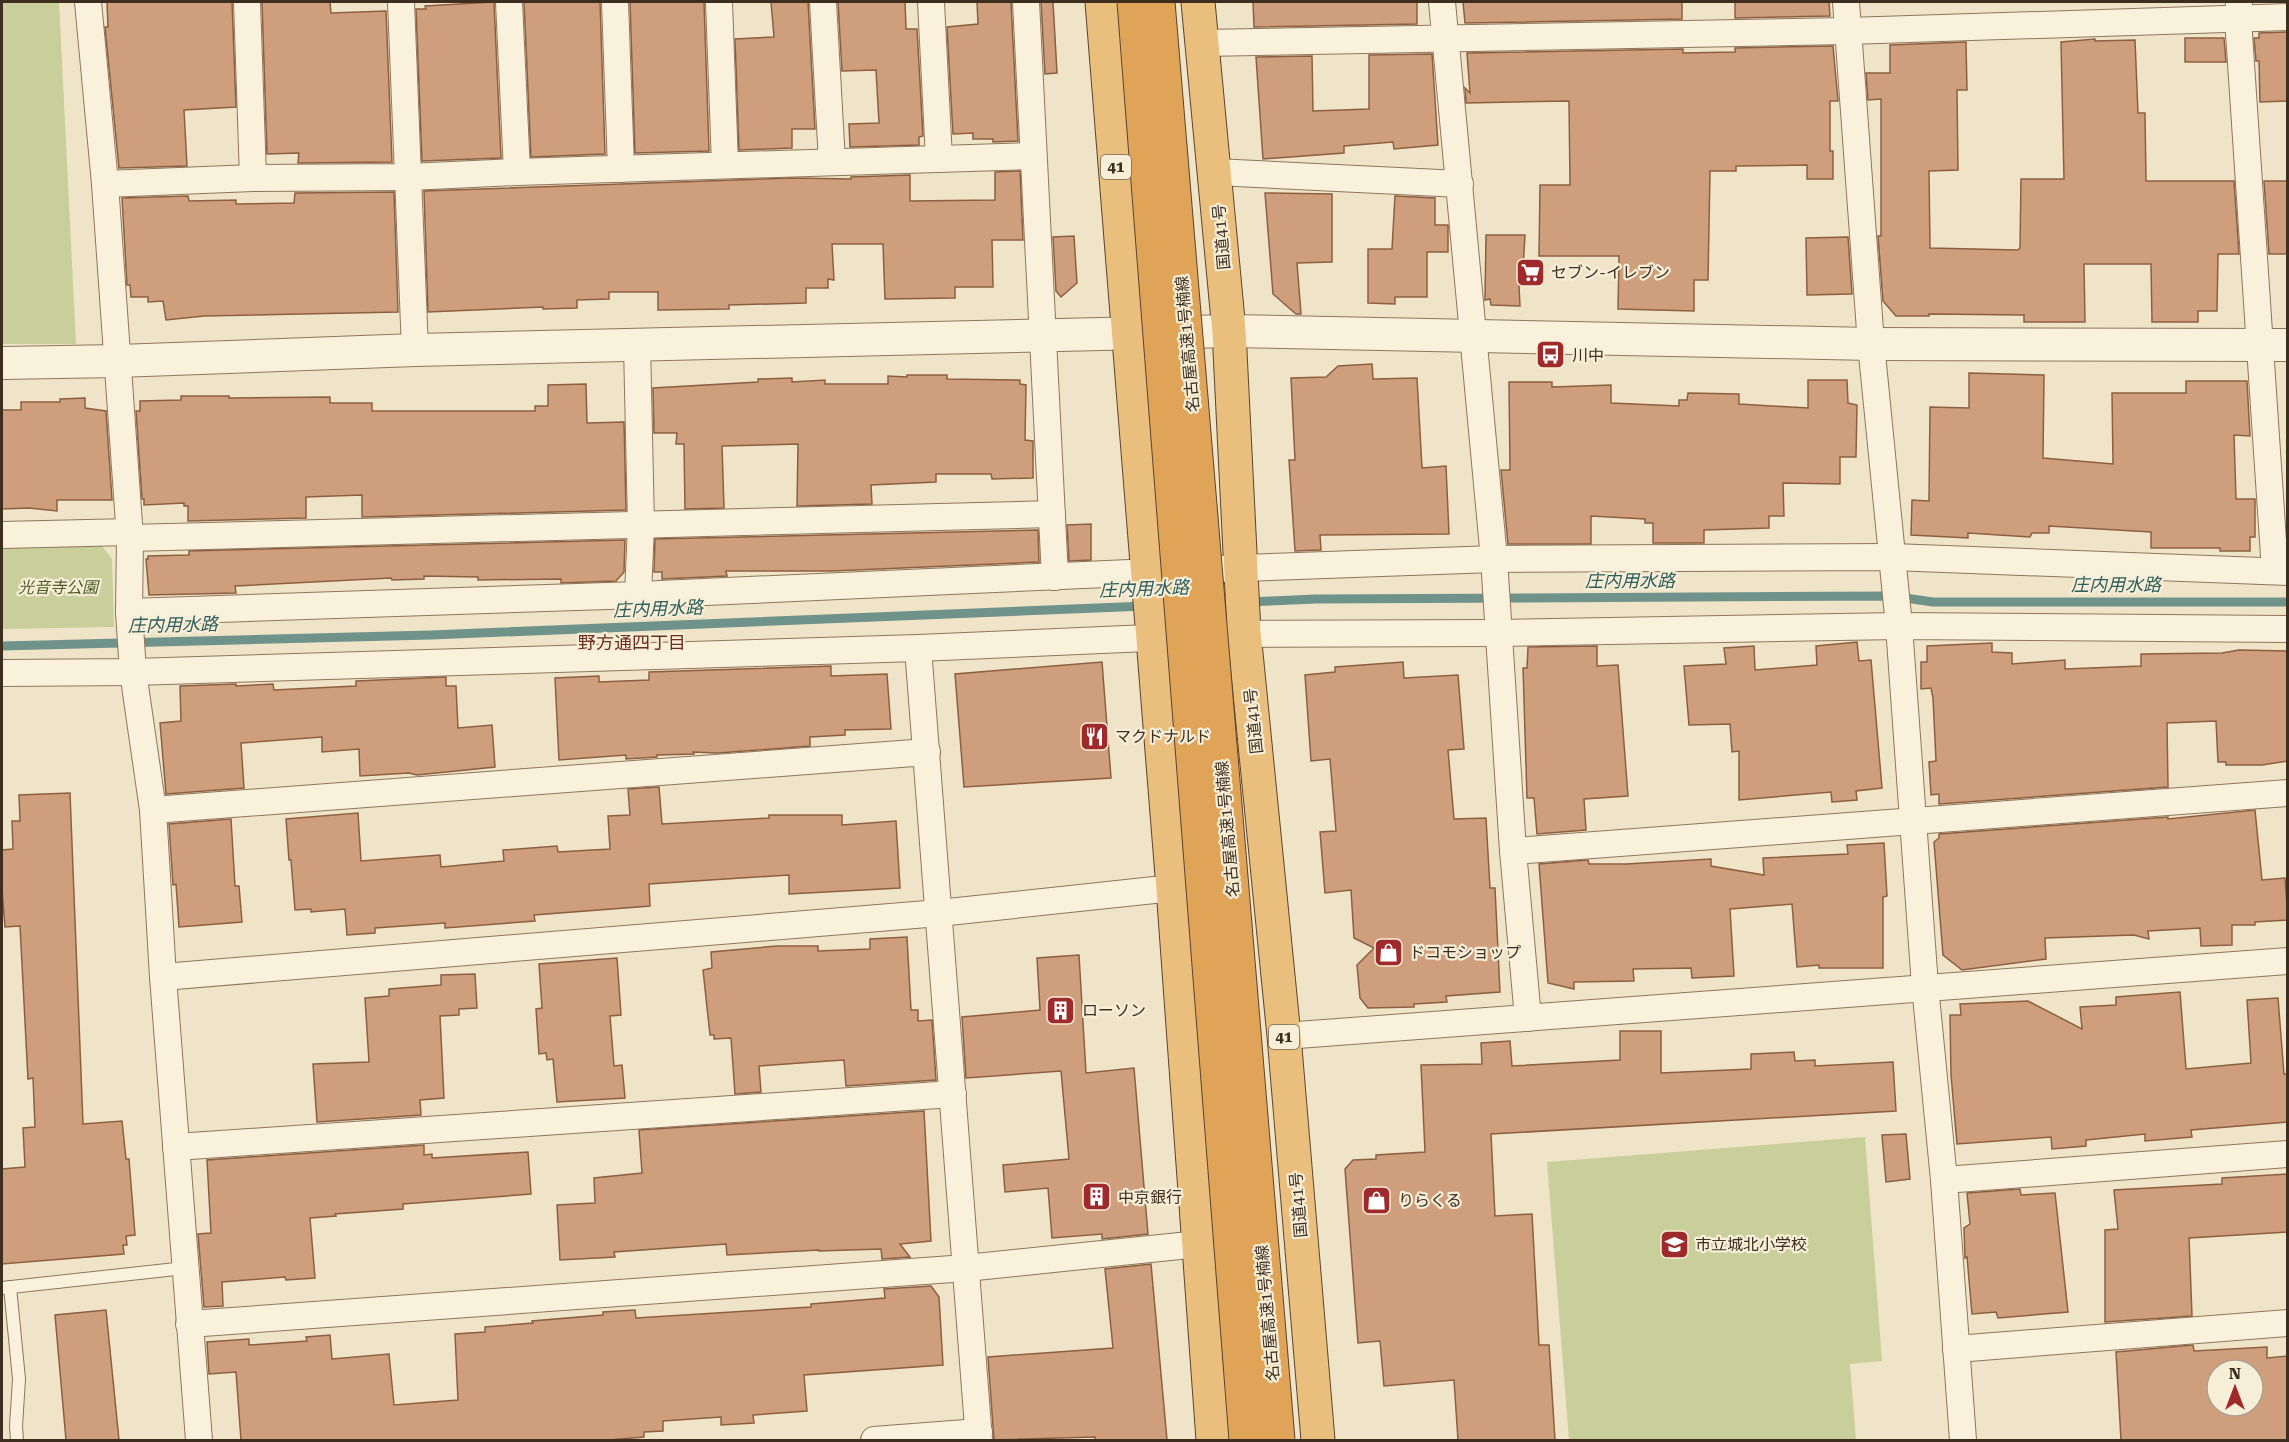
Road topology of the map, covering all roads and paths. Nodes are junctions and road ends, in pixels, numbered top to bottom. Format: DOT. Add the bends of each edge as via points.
graph roads {
  1 [pos="88,2"];
  2 [pos="247,2"];
  3 [pos="400,2"];
  4 [pos="509,2"];
  5 [pos="615,2"];
  6 [pos="719,2"];
  7 [pos="823,2"];
  8 [pos="931,2"];
  9 [pos="1026,2"];
  10 [pos="1102,2"];
  11 [pos="1134,2"];
  12 [pos="1158,2"];
  13 [pos="1198,2"];
  14 [pos="1442,2"];
  15 [pos="1846,2"];
  16 [pos="2238,10"];
  17 [pos="2288,17"];
  18 [pos="1848,31"];
  19 [pos="1444,39"];
  20 [pos="1202,43"];
  21 [pos="1033,156"];
  22 [pos="939,159"];
  23 [pos="832,162"];
  24 [pos="725,165"];
  25 [pos="621,169"];
  26 [pos="517,172"];
  27 [pos="1215,172"];
  28 [pos="409,177"];
  29 [pos="252,178"];
  30 [pos="105,184"];
  31 [pos="1460,184"];
  32 [pos="1229,331"];
  33 [pos="1129,333"];
  34 [pos="1042,335"];
  35 [pos="1472,335"];
  36 [pos="1871,344"];
  37 [pos="637,345"];
  38 [pos="2274,345"];
  39 [pos="416,350"];
  40 [pos="118,361"];
  41 [pos="2,363"];
  42 [pos="1052,514"];
  43 [pos="641,525"];
  44 [pos="2,535"];
  45 [pos="130,535"];
  46 [pos="1893,566"];
  47 [pos="1242,568"];
  48 [pos="1494,568"];
  49 [pos="2281,572"];
  50 [pos="1148,573"];
  51 [pos="1055,577"];
  52 [pos="638,595"];
  53 [pos="129,616"];
  54 [pos="1898,617"];
  55 [pos="1497,626"];
  56 [pos="2288,628"];
  57 [pos="1244,633"];
  58 [pos="1153,638"];
  59 [pos="918,648"];
  60 [pos="132,665"];
  61 [pos="2,673"];
  62 [pos="927,752"];
  63 [pos="2288,793"];
  64 [pos="153,810"];
  65 [pos="1913,820"];
  66 [pos="1513,851"];
  67 [pos="1173,888"];
  68 [pos="939,913"];
  69 [pos="2288,961"];
  70 [pos="163,977"];
  71 [pos="1925,986"];
  72 [pos="1528,1018"];
  73 [pos="1284,1036"];
  74 [pos="953,1094"];
  75 [pos="176,1148"];
  76 [pos="2288,1154"];
  77 [pos="1944,1180"];
  78 [pos="1199,1244"];
  79 [pos="185,1268"];
  80 [pos="966,1268"];
  81 [pos="6,1287"];
  82 [pos="2288,1323"];
  83 [pos="189,1324"];
  84 [pos="1956,1349"];
  85 [pos="979,1436"];
  86 [pos="17,1440"];
  87 [pos="199,1440"];
  88 [pos="874,1440"];
  89 [pos="1213,1440"];
  90 [pos="1246,1440"];
  91 [pos="1278,1440"];
  92 [pos="1318,1440"];
  93 [pos="1963,1440"];
  1 -- 30 [label="street"];
  2 -- 29 [label="street"];
  3 -- 28 [label="street"];
  4 -- 26 [label="street"];
  5 -- 25 [label="street"];
  6 -- 24 [label="street"];
  7 -- 23 [label="street"];
  8 -- 22 [label="street"];
  9 -- 21 [label="street"];
  10 -- 33 [label="highway, 41"];
  11 -- 90 [label="highway, 名古屋高速1号楠線, bridge"];
  12 -- 91 [label="highway, 名古屋高速1号楠線, bridge"];
  13 -- 20 [label="highway, 国道41号 / 41"];
  14 -- 19 [label="street"];
  15 -- 18 [label="street"];
  16 -- 17 [label="street"];
  16 -- 18 [label="street"];
  16 -- 38 [label="street"];
  18 -- 19 [label="street"];
  18 -- 36 [label="street"];
  19 -- 20 [label="street"];
  19 -- 31 [label="street"];
  20 -- 27 [label="highway, 国道41号 / 41"];
  21 -- 22 [label="street"];
  21 -- 34 [label="street"];
  22 -- 23 [label="street"];
  23 -- 24 [label="street"];
  24 -- 25 [label="street"];
  25 -- 26 [label="street"];
  26 -- 28 [label="street"];
  27 -- 31 [label="street"];
  27 -- 32 [label="highway, 国道41号 / 41"];
  28 -- 29 [label="street"];
  28 -- 39 [label="street"];
  29 -- 30 [label="street"];
  30 -- 40 [label="street"];
  31 -- 35 [label="street"];
  32 -- 33 [label="street"];
  32 -- 35 [label="street"];
  32 -- 47 [label="highway, 国道41号 / 41"];
  33 -- 34 [label="street"];
  33 -- 50 [label="highway, 41"];
  34 -- 37 [label="street"];
  34 -- 42 [label="street"];
  35 -- 36 [label="street"];
  35 -- 48 [label="street"];
  36 -- 38 [label="street"];
  36 -- 46 [label="street"];
  37 -- 39 [label="street"];
  37 -- 43 [label="street"];
  38 -- 49 [label="street"];
  39 -- 40 [label="street"];
  40 -- 41 [label="street"];
  40 -- 45 [label="street"];
  42 -- 43 [label="street"];
  42 -- 51 [label="street"];
  43 -- 45 [label="street"];
  43 -- 52 [label="street"];
  44 -- 45 [label="street"];
  45 -- 53 [label="street"];
  46 -- 48 [label="street"];
  46 -- 49 [label="street"];
  46 -- 54 [label="street"];
  47 -- 48 [label="street"];
  47 -- 50 [label="street"];
  47 -- 57 [label="highway, 国道41号 / 41"];
  48 -- 55 [label="street"];
  50 -- 51 [label="street"];
  50 -- 58 [label="highway, 41"];
  51 -- 52 [label="street"];
  52 -- 53 [label="street"];
  53 -- 60 [label="street"];
  54 -- 55 [label="street"];
  54 -- 56 [label="street"];
  54 -- 65 [label="street"];
  55 -- 57 [label="street"];
  55 -- 66 [label="street"];
  57 -- 58 [label="street"];
  57 -- 73 [label="highway, 国道41号 / 41"];
  58 -- 59 [label="street"];
  58 -- 67 [label="highway, 41"];
  59 -- 60 [label="street"];
  59 -- 62 [label="street"];
  60 -- 61 [label="street"];
  60 -- 64 [label="street"];
  62 -- 64 [label="street"];
  62 -- 68 [label="street"];
  63 -- 65 [label="street"];
  64 -- 70 [label="street"];
  65 -- 66 [label="street"];
  65 -- 71 [label="street"];
  66 -- 72 [label="street"];
  67 -- 68 [label="street"];
  67 -- 78 [label="highway, 41"];
  68 -- 70 [label="street"];
  68 -- 74 [label="street"];
  69 -- 71 [label="street"];
  70 -- 75 [label="street"];
  71 -- 72 [label="street"];
  71 -- 77 [label="street"];
  72 -- 73 [label="street"];
  73 -- 92 [label="highway, 国道41号 / 41"];
  74 -- 75 [label="street"];
  74 -- 80 [label="street"];
  75 -- 79 [label="street"];
  76 -- 77 [label="street"];
  77 -- 84 [label="street"];
  78 -- 80 [label="street"];
  78 -- 89 [label="highway, 41"];
  79 -- 81 [label="lane"];
  79 -- 83 [label="street"];
  80 -- 83 [label="street"];
  80 -- 85 [label="street"];
  81 -- 86 [label="lane" via="19,1379"];
  82 -- 84 [label="street"];
  83 -- 87 [label="street"];
  84 -- 93 [label="street"];
  85 -- 88 [label="street"];
}
